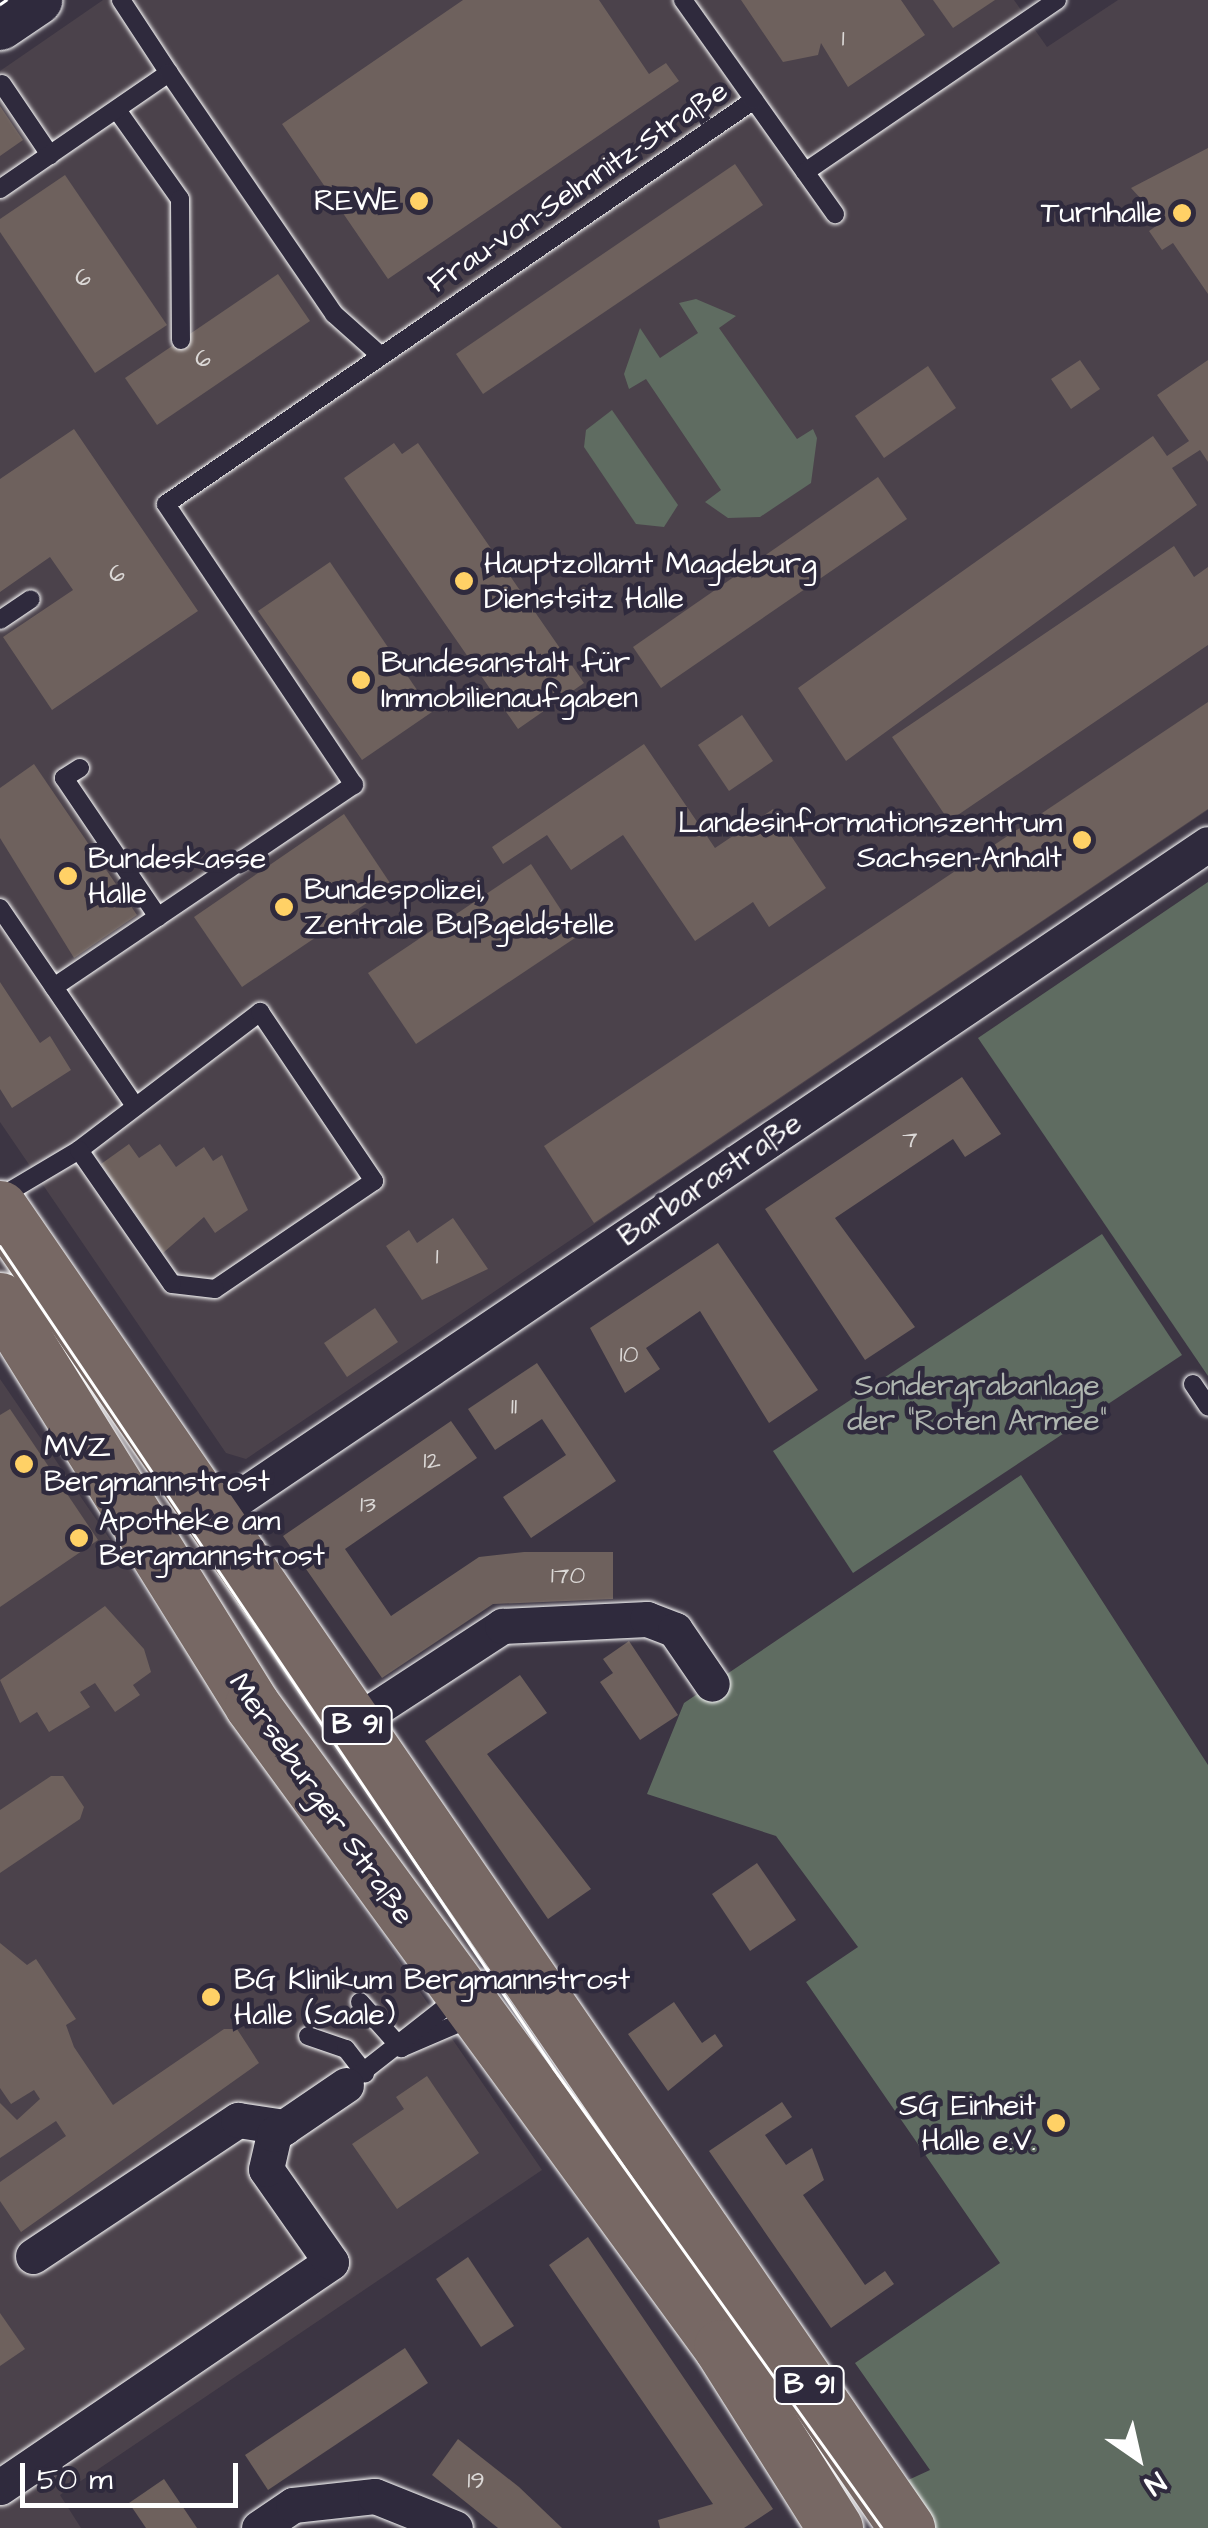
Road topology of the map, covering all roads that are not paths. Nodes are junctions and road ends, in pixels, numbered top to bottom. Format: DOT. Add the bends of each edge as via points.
graph roads {
  1 [pos="37,0"];
  2 [pos="121,0"];
  3 [pos="683,0"];
  4 [pos="1057,0"];
  5 [pos="0,25"];
  6 [pos="169,73"];
  7 [pos="2,84"];
  8 [pos="754,100"];
  9 [pos="117,110"];
  10 [pos="50,155"];
  11 [pos="805,172"];
  12 [pos="0,189"];
  13 [pos="835,214"];
  14 [pos="180,340"];
  15 [pos="380,355"];
  16 [pos="31,599"];
  17 [pos="0,620"];
  18 [pos="80,768"];
  19 [pos="1208,844"];
  20 [pos="0,908"];
  21 [pos="158,917"];
  22 [pos="54,987"];
  23 [pos="132,1103"];
  24 [pos="79,1150"];
  25 [pos="0,1197"];
  26 [pos="0,1208"];
  27 [pos="0,1300"];
  28 [pos="1193,1384"];
  29 [pos="1208,1406"];
  30 [pos="212,1516"];
  31 [pos="712,1684"];
  32 [pos="355,1722"];
  33 [pos="534,1995"];
  34 [pos="360,2002"];
  35 [pos="473,2007"];
  36 [pos="308,2036"];
  37 [pos="401,2048"];
  38 [pos="356,2079"];
  39 [pos="284,2128"];
  40 [pos="34,2256"];
  41 [pos="0,2487"];
  42 [pos="259,2528"];
  43 [pos="455,2528"];
  44 [pos="836,2528"];
  45 [pos="907,2528"];
  1 -- 5 [label="street"];
  2 -- 6 [label="lane"];
  3 -- 8 [label="lane, Frau-von-Selmnitz-Straße"];
  4 -- 11 [label="lane"];
  6 -- 9 [label="lane"];
  6 -- 15 [label="lane" via="334,314"];
  7 -- 10 [label="lane"];
  8 -- 11 [label="lane"];
  8 -- 15 [label="lane, Frau-von-Selmnitz-Straße"];
  9 -- 10 [label="lane"];
  9 -- 14 [label="lane" via="180,200"];
  10 -- 12 [label="lane"];
  11 -- 13 [label="lane"];
  15 -- 21 [label="lane, Frau-von-Selmnitz-Straße" via="166,504 354,785"];
  16 -- 17 [label="lane"];
  18 -- 21 [label="lane" via="64,778"];
  19 -- 30 [label="street, Barbarastraße"];
  20 -- 22 [label="lane"];
  21 -- 22 [label="lane"];
  22 -- 23 [label="lane"];
  23 -- 24 [label="lane"];
  23 -- 24 [label="lane" via="260,1012 380,1188 215,1289 201,1288 172,1284"];
  24 -- 25 [label="lane"];
  26 -- 30 [label="main road, B 91"];
  27 -- 35 [label="main road, Merseburger Straße / B 91" via="252,1704 389,1905"];
  28 -- 29 [label="lane"];
  30 -- 32 [label="main road, B 91"];
  31 -- 32 [label="street" via="675,1630 647,1619 502,1626"];
  32 -- 33 [label="main road, B 91"];
  33 -- 35 [label="lane" via="498,1974"];
  33 -- 45 [label="main road, B 91"];
  34 -- 37 [label="lane"];
  35 -- 37 [label="lane" via="463,2019"];
  35 -- 37 [label="lane" via="410,2028"];
  35 -- 44 [label="main road, Merseburger Straße / B 91" via="721,2347"];
  36 -- 38 [label="lane" via="346,2049"];
  37 -- 38 [label="lane"];
  38 -- 39 [label="street"];
  39 -- 40 [label="street" via="238,2120"];
  39 -- 41 [label="street" via="266,2169 331,2262"];
  42 -- 43 [label="street" via="293,2506 375,2496"];
}
